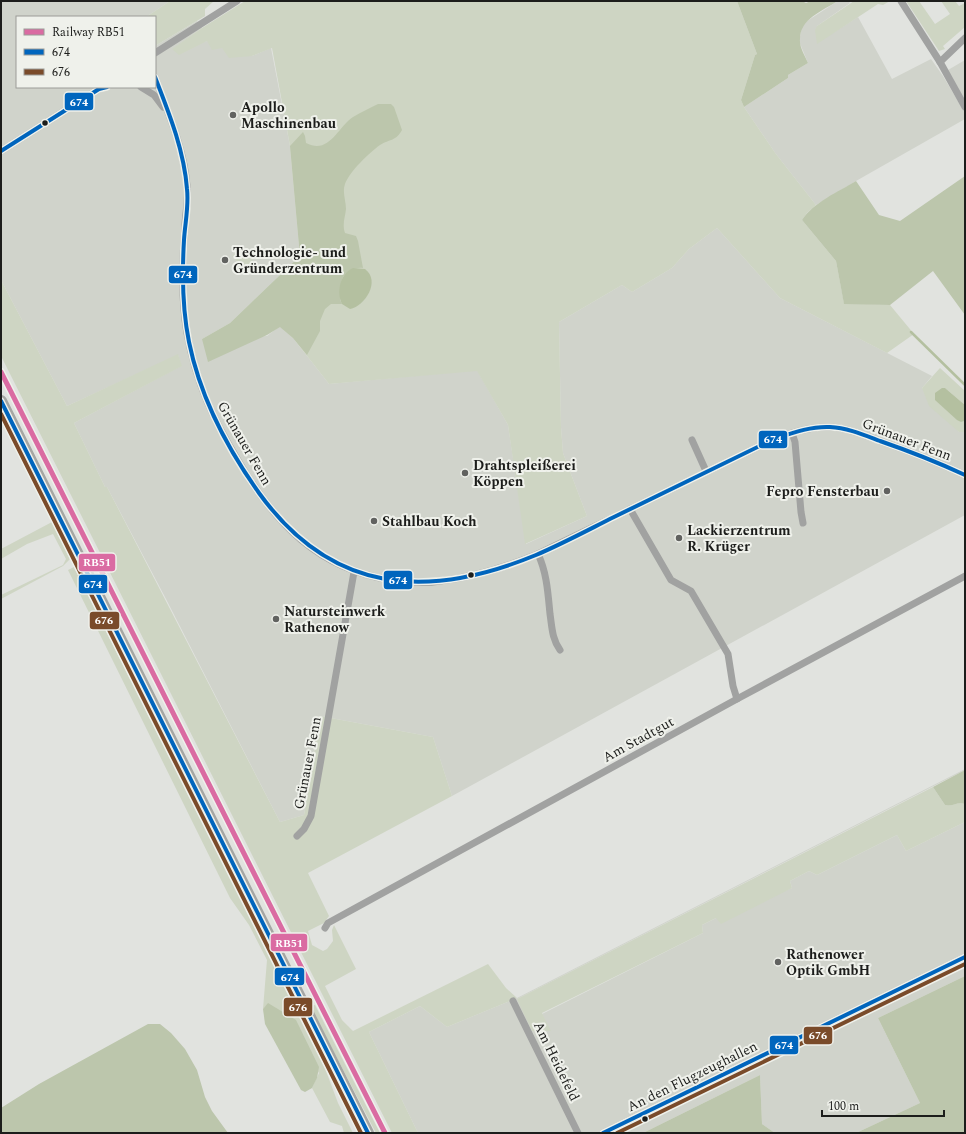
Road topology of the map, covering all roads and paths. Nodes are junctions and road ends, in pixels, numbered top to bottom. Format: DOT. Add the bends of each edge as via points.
graph roads {
  1 [pos="238,1"];
  2 [pos="901,1"];
  3 [pos="965,38"];
  4 [pos="156,52"];
  5 [pos="940,62"];
  6 [pos="156,81"];
  7 [pos="101,88"];
  8 [pos="143,88"];
  9 [pos="965,107"];
  10 [pos="170,119"];
  11 [pos="1,151"];
  12 [pos="1,401"];
  13 [pos="792,433"];
  14 [pos="692,440"];
  15 [pos="706,471"];
  16 [pos="965,475"];
  17 [pos="630,509"];
  18 [pos="803,523"];
  19 [pos="538,554"];
  20 [pos="354,572"];
  21 [pos="965,576"];
  22 [pos="560,650"];
  23 [pos="737,699"];
  24 [pos="297,836"];
  25 [pos="325,928"];
  26 [pos="965,957"];
  27 [pos="513,1001"];
  28 [pos="368,1133"];
  29 [pos="578,1133"];
  30 [pos="603,1133"];
  1 -- 4 [label="street"];
  2 -- 5 [label="street"];
  3 -- 5 [label="street"];
  5 -- 9 [label="street"];
  6 -- 10 [label="street, Grünauer Fenn"];
  7 -- 11 [label="street"];
  8 -- 10 [label="street, Grünauer Fenn" via="159,101"];
  10 -- 20 [label="street, Grünauer Fenn" via="184,160 188,186 183,268 185,316 197,376 208,405 243,469 284,524 299,539 323,556"];
  12 -- 28 [label="main road"];
  13 -- 15 [label="street, Grünauer Fenn"];
  13 -- 16 [label="street, Grünauer Fenn" via="817,427 844,429 922,456"];
  13 -- 18 [label="street" via="796,442"];
  14 -- 15 [label="street"];
  15 -- 17 [label="street, Grünauer Fenn"];
  17 -- 19 [label="street, Grünauer Fenn"];
  17 -- 23 [label="street" via="671,580 691,590 728,654"];
  19 -- 20 [label="street, Grünauer Fenn" via="475,575 438,582 407,582"];
  19 -- 22 [label="street" via="547,582 552,632"];
  20 -- 24 [label="street, Grünauer Fenn" via="312,816"];
  21 -- 23 [label="street, Am Stadtgut"];
  23 -- 25 [label="street, Am Stadtgut" via="328,923"];
  26 -- 30 [label="street, An den Flugzeughallen"];
  27 -- 29 [label="street, Am Heidefeld"];
}
